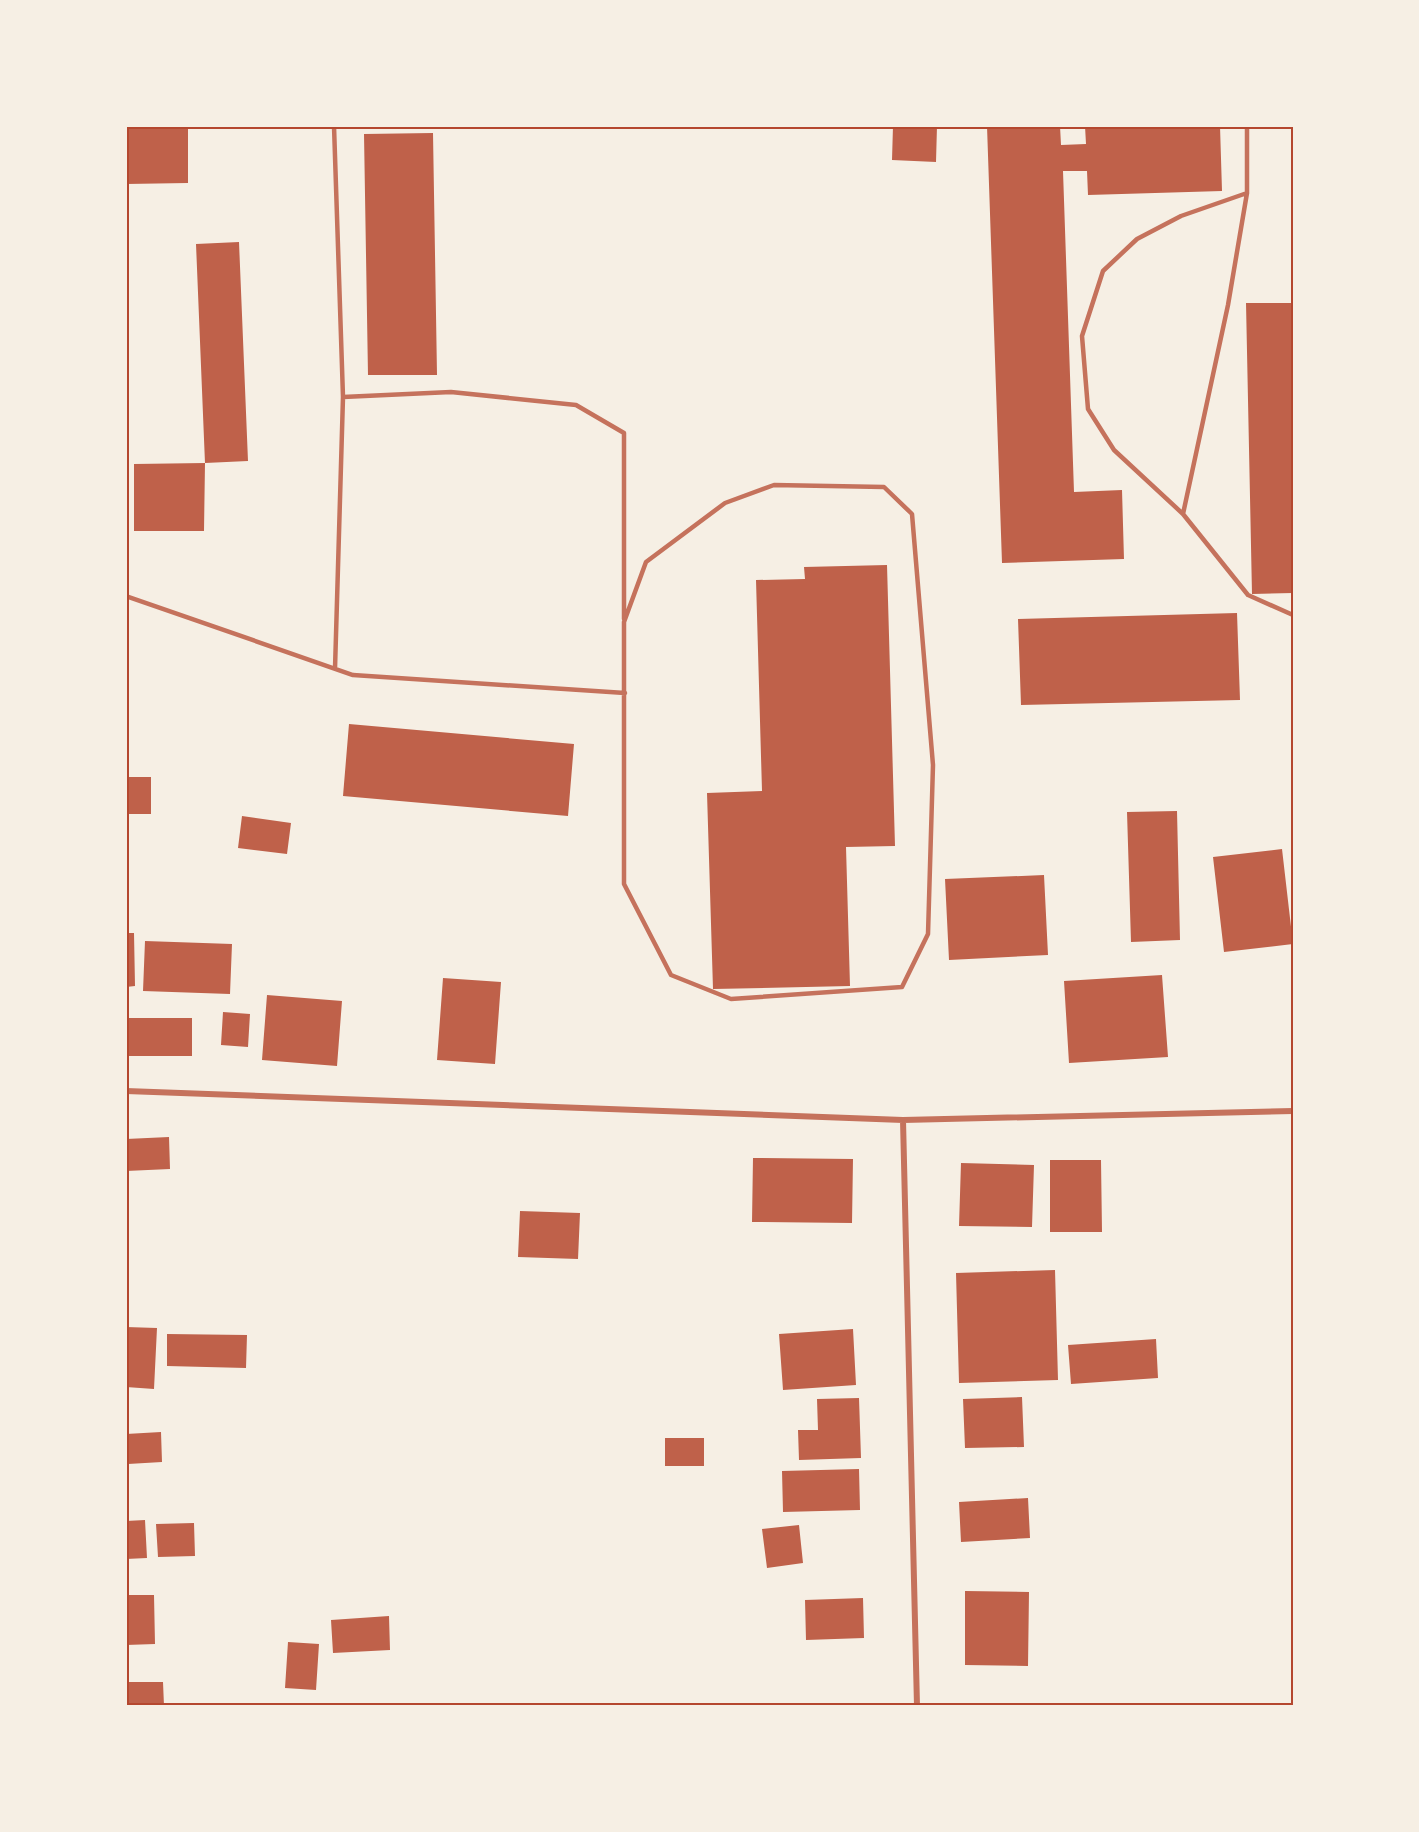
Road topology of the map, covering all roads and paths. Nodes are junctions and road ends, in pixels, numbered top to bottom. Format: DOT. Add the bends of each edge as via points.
graph roads {
  1 [pos="334,126"];
  2 [pos="1247,126"];
  3 [pos="1247,193"];
  4 [pos="343,397"];
  5 [pos="1183,513"];
  6 [pos="126,596"];
  7 [pos="1293,615"];
  8 [pos="624,622"];
  9 [pos="335,669"];
  10 [pos="625,693"];
  11 [pos="126,1091"];
  12 [pos="1293,1111"];
  13 [pos="903,1120"];
  14 [pos="917,1706"];
  1 -- 4 [label="lane"];
  2 -- 3 [label="lane"];
  3 -- 5 [label="lane" via="1228,305"];
  3 -- 5 [label="lane" via="1181,216 1137,239 1103,271 1082,336 1088,409 1114,450"];
  4 -- 8 [label="lane" via="451,392 576,405 624,433"];
  4 -- 9 [label="lane"];
  5 -- 7 [label="lane" via="1248,595"];
  6 -- 9 [label="lane"];
  8 -- 10 [label="lane"];
  8 -- 10 [label="lane" via="646,562 725,502 774,485 884,487 912,514 933,765 928,934 902,987 731,999 671,975 624,884"];
  9 -- 10 [label="lane" via="353,675"];
  11 -- 13 [label="street"];
  12 -- 13 [label="street"];
  13 -- 14 [label="street"];
}
